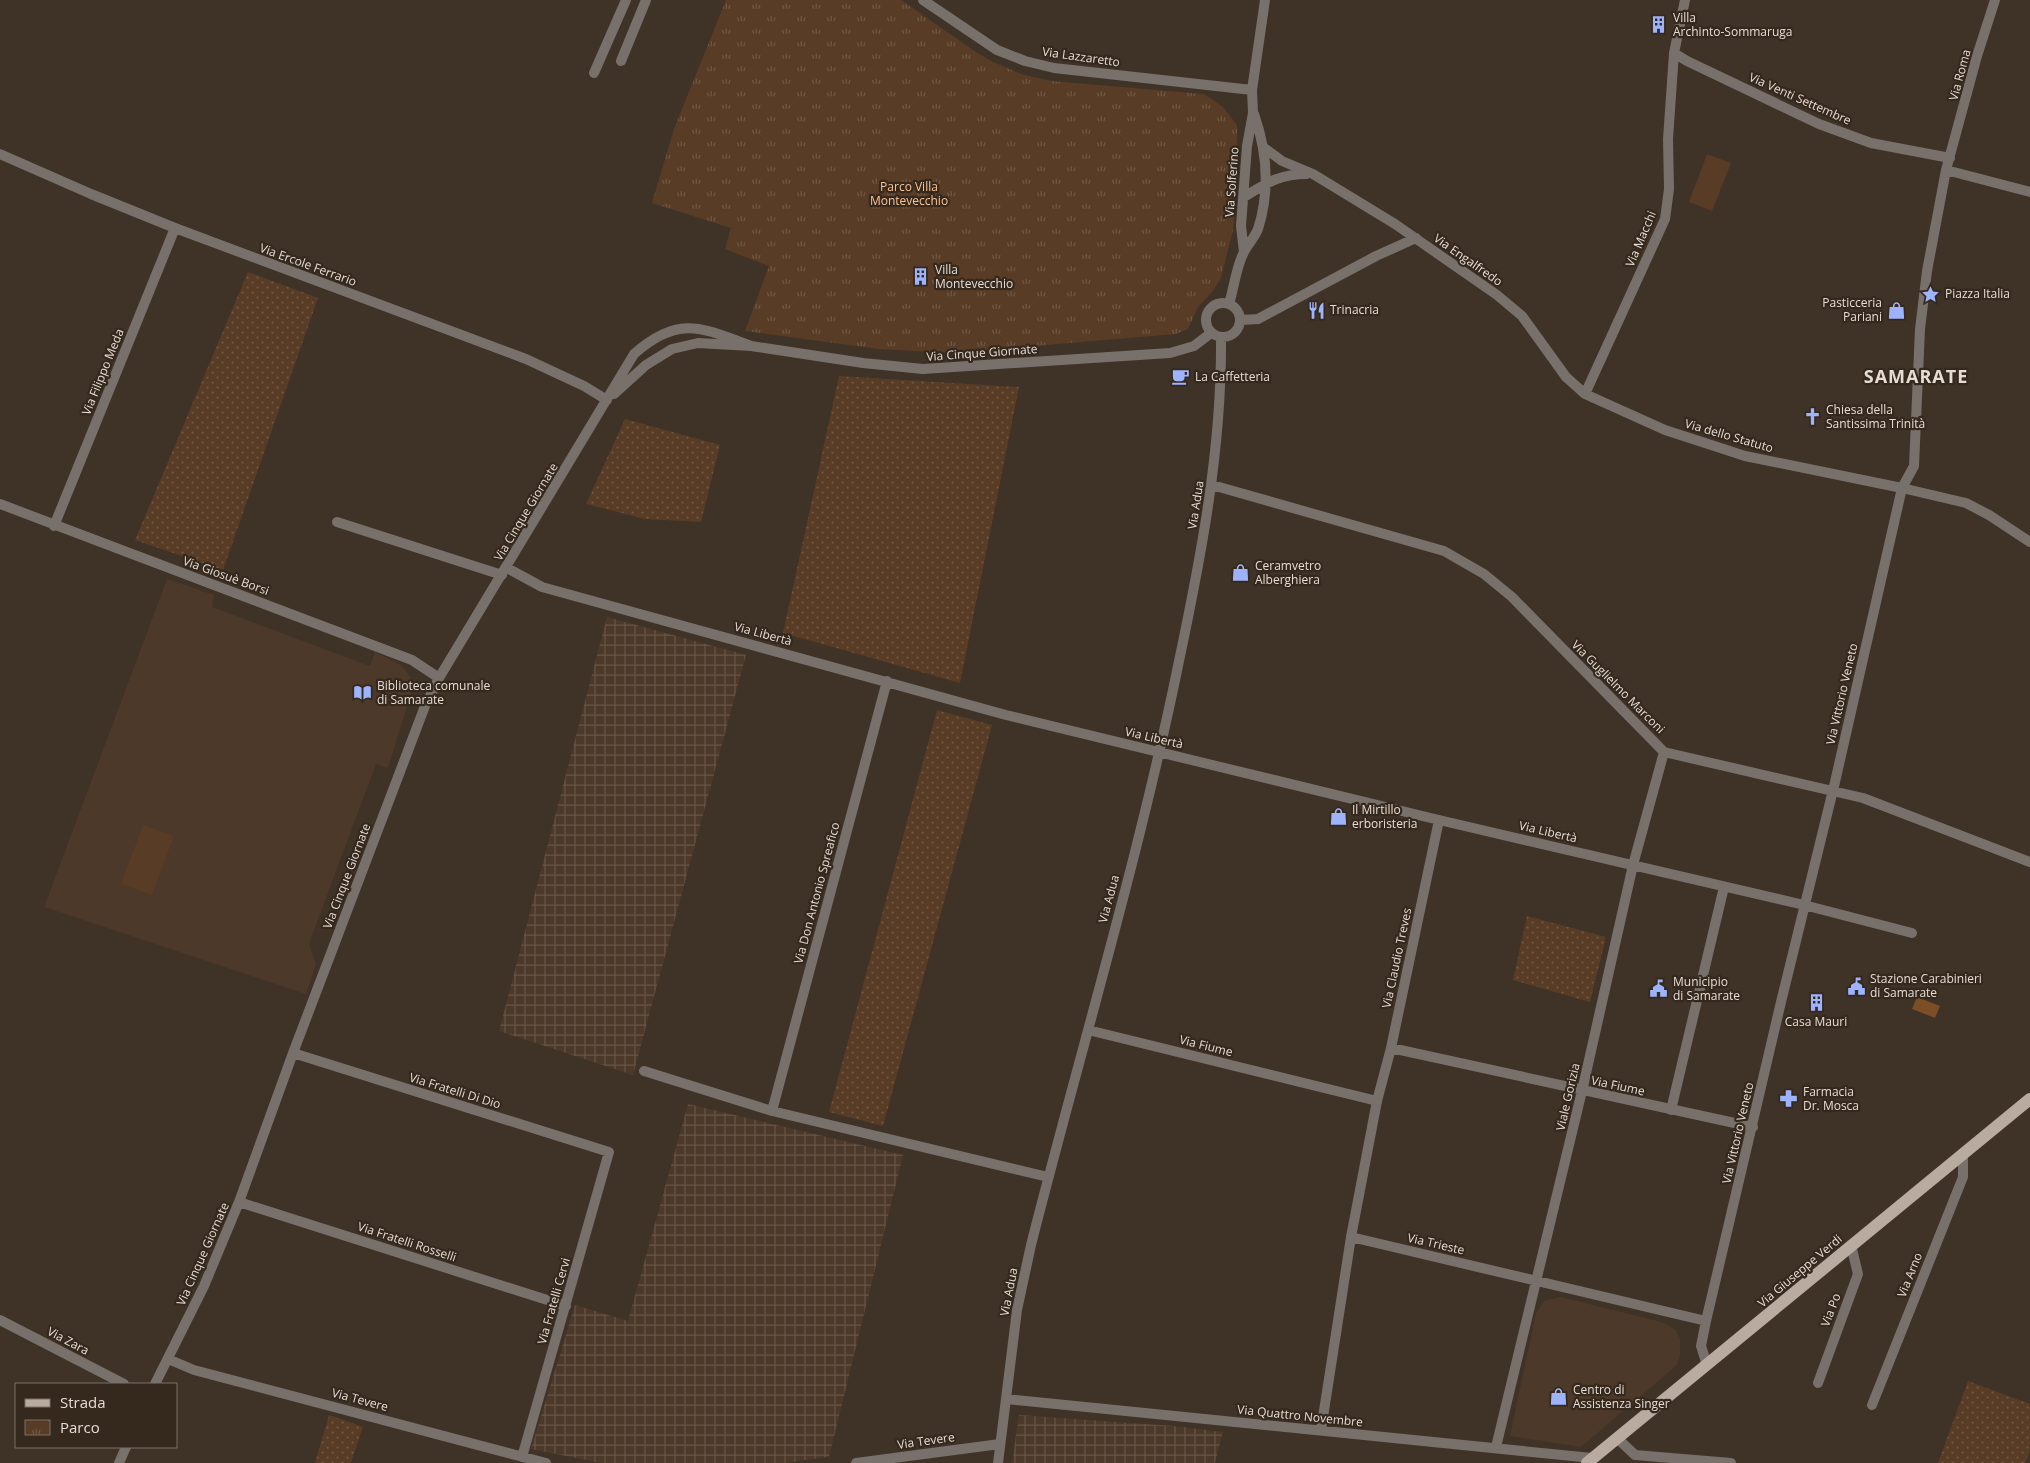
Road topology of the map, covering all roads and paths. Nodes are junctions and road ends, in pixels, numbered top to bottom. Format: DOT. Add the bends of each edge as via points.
graph roads {
  1 [pos="626,0"];
  2 [pos="646,0"];
  3 [pos="923,0"];
  4 [pos="1265,0"];
  5 [pos="1685,0"];
  6 [pos="1995,0"];
  7 [pos="1674,53"];
  8 [pos="621,61"];
  9 [pos="594,73"];
  10 [pos="1252,90"];
  11 [pos="1253,114"];
  12 [pos="1263,147"];
  13 [pos="0,154"];
  14 [pos="1950,158"];
  15 [pos="1946,170"];
  16 [pos="1313,174"];
  17 [pos="1265,184"];
  18 [pos="2030,192"];
  19 [pos="1244,197"];
  20 [pos="175,228"];
  21 [pos="1416,238"];
  22 [pos="1244,252"];
  23 [pos="1229,304"];
  24 [pos="1241,320"];
  25 [pos="1211,333"];
  26 [pos="1221,338"];
  27 [pos="751,346"];
  28 [pos="1585,394"];
  29 [pos="607,400"];
  30 [pos="1212,485"];
  31 [pos="1902,488"];
  32 [pos="0,504"];
  33 [pos="337,522"];
  34 [pos="54,526"];
  35 [pos="2030,542"];
  36 [pos="504,572"];
  37 [pos="439,678"];
  38 [pos="887,681"];
  39 [pos="1160,752"];
  40 [pos="1664,752"];
  41 [pos="1833,792"];
  42 [pos="1439,820"];
  43 [pos="2030,862"];
  44 [pos="1633,865"];
  45 [pos="1724,886"];
  46 [pos="1804,905"];
  47 [pos="1912,933"];
  48 [pos="1088,1030"];
  49 [pos="1391,1048"];
  50 [pos="293,1053"];
  51 [pos="644,1072"];
  52 [pos="1582,1091"];
  53 [pos="2030,1099"];
  54 [pos="1377,1101"];
  55 [pos="1671,1110"];
  56 [pos="772,1111"];
  57 [pos="1753,1128"];
  58 [pos="609,1152"];
  59 [pos="1963,1153"];
  60 [pos="1048,1177"];
  61 [pos="239,1202"];
  62 [pos="1352,1237"];
  63 [pos="1851,1245"];
  64 [pos="1536,1281"];
  65 [pos="566,1306"];
  66 [pos="0,1320"];
  67 [pos="1706,1321"];
  68 [pos="168,1358"];
  69 [pos="1708,1365"];
  70 [pos="122,1383"];
  71 [pos="156,1383"];
  72 [pos="1818,1383"];
  73 [pos="1006,1399"];
  74 [pos="1872,1405"];
  75 [pos="1321,1430"];
  76 [pos="1617,1438"];
  77 [pos="1000,1444"];
  78 [pos="1496,1447"];
  79 [pos="126,1448"];
  80 [pos="522,1457"];
  81 [pos="1590,1461"];
  82 [pos="118,1463"];
  83 [pos="546,1463"];
  84 [pos="856,1463"];
  85 [pos="998,1463"];
  86 [pos="1728,1463"];
  1 -- 9 [label="street"];
  2 -- 8 [label="street"];
  3 -- 10 [label="street, Via Lazzaretto" via="997,50 1025,61 1054,68"];
  4 -- 10 [label="street, Via Solferino"];
  5 -- 7 [label="street, Via Macchi"];
  6 -- 14 [label="street, Via Roma"];
  7 -- 14 [label="street, Via Venti Settembre" via="1819,124 1871,143"];
  7 -- 28 [label="street, Via Macchi" via="1665,219"];
  10 -- 11 [label="street, Via Solferino"];
  11 -- 12 [label="street, Via Solferino"];
  11 -- 19 [label="street, Via Solferino" via="1247,146"];
  12 -- 16 [label="street, Via Engalfredo" via="1282,161"];
  12 -- 17 [label="street, Via Solferino"];
  13 -- 20 [label="street, Via Ercole Ferrario"];
  14 -- 15 [label="street"];
  15 -- 18 [label="street"];
  15 -- 31 [label="street" via="1920,329 1914,466"];
  16 -- 17 [label="street" via="1290,174"];
  16 -- 21 [label="street, Via Engalfredo"];
  17 -- 19 [label="street"];
  17 -- 22 [label="street, Via Solferino" via="1258,231"];
  19 -- 22 [label="street, Via Solferino"];
  20 -- 29 [label="street, Via Ercole Ferrario" via="526,359"];
  20 -- 34 [label="street, Via Filippo Meda"];
  21 -- 24 [label="street" via="1258,319"];
  21 -- 28 [label="street, Via Engalfredo" via="1498,295 1522,316 1566,377"];
  22 -- 23 [label="street, Via Solferino"];
  23 -- 24 [label="street" via="1238,310"];
  23 -- 25 [label="street" via="1222,303 1209,311 1206,318"];
  24 -- 26 [label="street" via="1235,333"];
  25 -- 26 [label="street"];
  25 -- 27 [label="street, Via Cinque Giornate" via="1194,346 1170,353 923,369"];
  26 -- 30 [label="street, Via Adua" via="1221,381"];
  27 -- 29 [label="street, Via Cinque Giornate" via="698,343 672,350 646,365"];
  27 -- 29 [label="street, Via Cinque Giornate" via="696,328 681,327 664,332 634,354"];
  28 -- 31 [label="street, Via dello Statuto" via="1665,430 1745,456"];
  29 -- 36 [label="street, Via Cinque Giornate"];
  30 -- 39 [label="street, Via Adua"];
  30 -- 40 [label="street, Via Guglielmo Marconi" via="1444,551 1484,574 1512,597"];
  31 -- 35 [label="street, Via dello Statuto" via="1966,503"];
  31 -- 41 [label="street, Via Vittorio Veneto"];
  32 -- 34 [label="street, Via Giosuè Borsi"];
  33 -- 36 [label="street, Via Libertà"];
  34 -- 37 [label="street, Via Giosuè Borsi" via="412,660"];
  36 -- 37 [label="street, Via Cinque Giornate"];
  36 -- 38 [label="street, Via Libertà" via="542,587"];
  37 -- 50 [label="street, Via Cinque Giornate" via="425,706"];
  38 -- 39 [label="street, Via Libertà" via="1006,715"];
  38 -- 56 [label="street, Via Don Antonio Spreafico"];
  39 -- 42 [label="street, Via Libertà"];
  39 -- 48 [label="street, Via Adua"];
  40 -- 41 [label="street, Via Guglielmo Marconi"];
  40 -- 44 [label="street, Viale Gorizia"];
  41 -- 43 [label="street, Via Guglielmo Marconi" via="1863,798"];
  41 -- 46 [label="street, Via Vittorio Veneto"];
  42 -- 44 [label="street, Via Libertà"];
  42 -- 49 [label="street, Via Claudio Treves"];
  44 -- 45 [label="street, Via Libertà"];
  44 -- 52 [label="street, Viale Gorizia"];
  45 -- 46 [label="street, Via Libertà"];
  45 -- 55 [label="street"];
  46 -- 47 [label="street"];
  46 -- 57 [label="street, Via Vittorio Veneto"];
  48 -- 54 [label="street, Via Fiume"];
  48 -- 60 [label="street, Via Adua"];
  49 -- 52 [label="street, Via Fiume"];
  49 -- 54 [label="street, Via Claudio Treves"];
  50 -- 58 [label="street, Via Fratelli Di Dio"];
  50 -- 61 [label="street, Via Cinque Giornate"];
  51 -- 56 [label="street"];
  52 -- 55 [label="street, Via Fiume"];
  52 -- 64 [label="street, Viale Gorizia"];
  53 -- 59 [label="main road, Via Giuseppe Verdi"];
  54 -- 62 [label="street, Via Claudio Treves"];
  55 -- 57 [label="street, Via Fiume"];
  56 -- 60 [label="street"];
  57 -- 67 [label="street, Via Vittorio Veneto"];
  58 -- 65 [label="street, Via Fratelli Cervi"];
  59 -- 63 [label="main road, Via Giuseppe Verdi"];
  59 -- 74 [label="street, Via Arno" via="1963,1177"];
  60 -- 73 [label="street, Via Adua" via="1017,1310"];
  61 -- 65 [label="street, Via Fratelli Rosselli"];
  61 -- 68 [label="street, Via Cinque Giornate" via="204,1286"];
  62 -- 64 [label="street, Via Trieste"];
  62 -- 75 [label="street"];
  63 -- 69 [label="main road, Via Giuseppe Verdi"];
  63 -- 72 [label="street, Via Po" via="1858,1274"];
  64 -- 67 [label="street, Via Trieste"];
  64 -- 78 [label="street, Viale Gorizia"];
  65 -- 80 [label="street, Via Fratelli Cervi"];
  66 -- 70 [label="street, Via Zara"];
  67 -- 69 [label="street, Via Vittorio Veneto" via="1701,1346"];
  68 -- 71 [label="street, Via Cinque Giornate"];
  68 -- 80 [label="street, Via Tevere" via="194,1370"];
  69 -- 76 [label="main road, Via Giuseppe Verdi"];
  73 -- 75 [label="street, Via Quattro Novembre"];
  73 -- 77 [label="street, Via Adua"];
  75 -- 78 [label="street, Via Quattro Novembre"];
  76 -- 81 [label="main road, Via Giuseppe Verdi"];
  76 -- 86 [label="street" via="1635,1455"];
  77 -- 84 [label="street, Via Tevere"];
  77 -- 85 [label="street, Via Adua"];
  78 -- 81 [label="street, Via Quattro Novembre"];
  79 -- 82 [label="street"];
  80 -- 83 [label="street, Via Tevere"];
}
